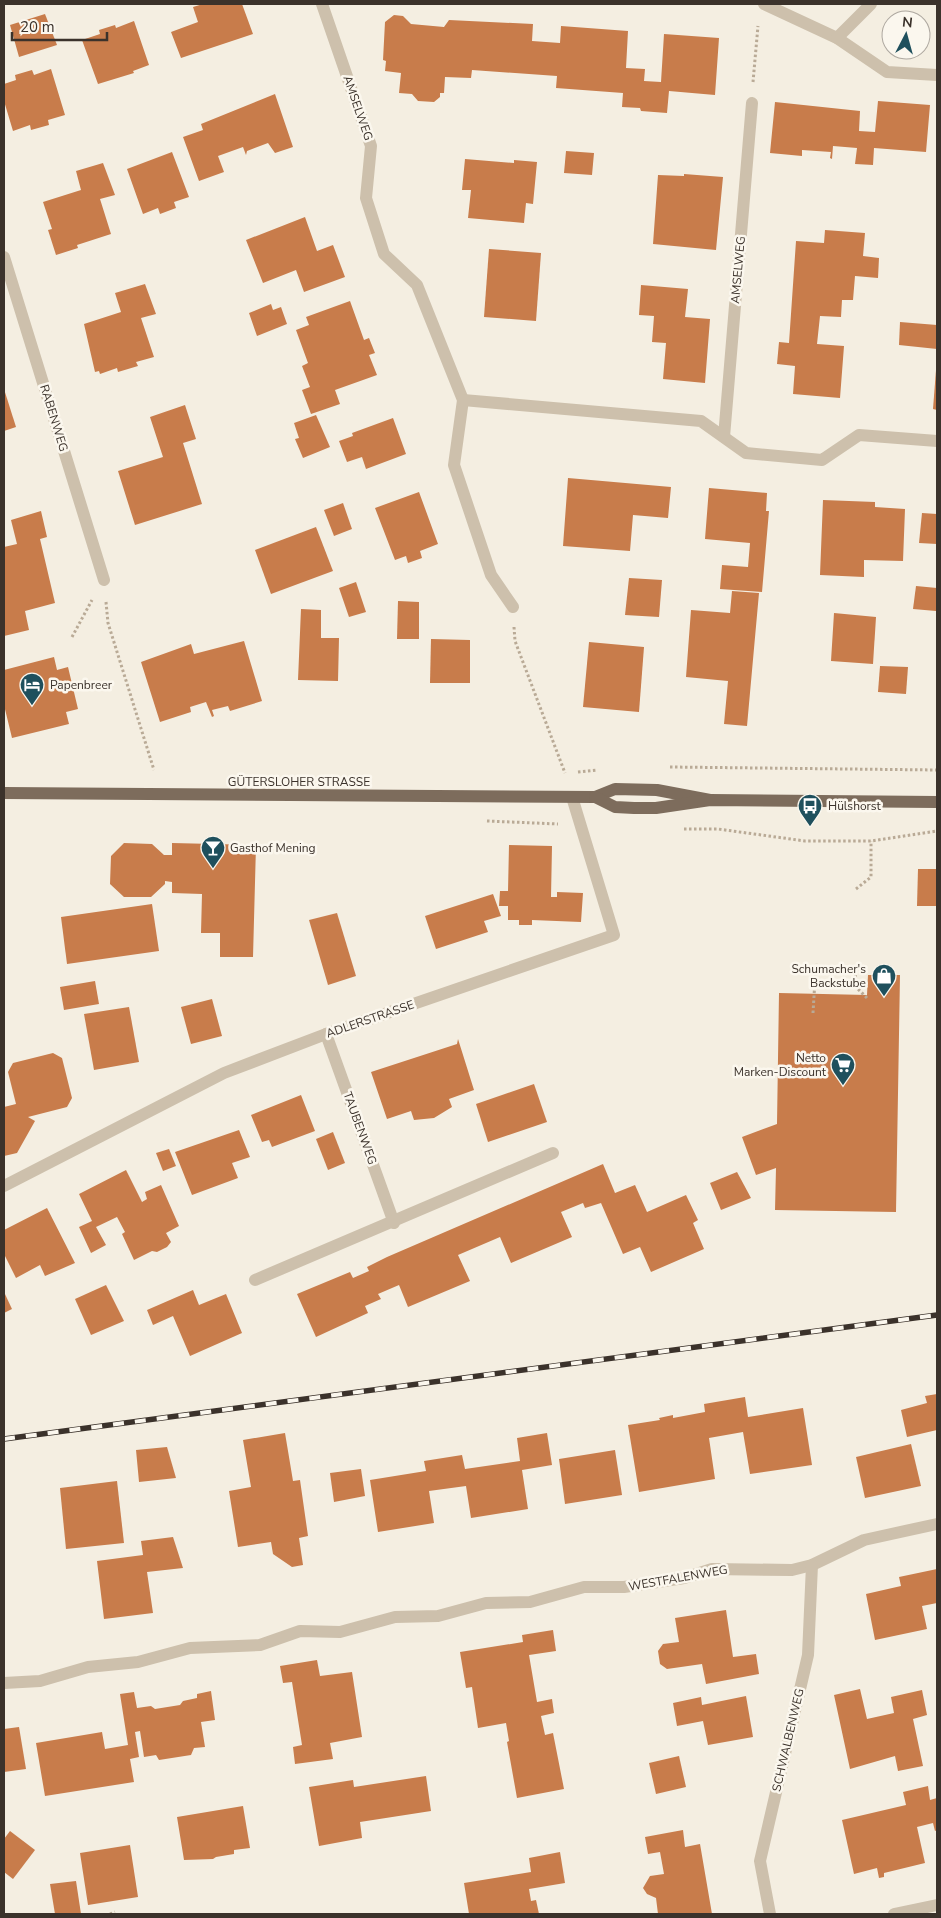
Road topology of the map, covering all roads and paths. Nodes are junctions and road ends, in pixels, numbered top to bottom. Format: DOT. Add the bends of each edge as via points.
graph roads {
  1 [pos="322,4"];
  2 [pos="764,4"];
  3 [pos="870,4"];
  4 [pos="759,20"];
  5 [pos="837,38"];
  6 [pos="937,75"];
  7 [pos="752,103"];
  8 [pos="4,257"];
  9 [pos="464,400"];
  10 [pos="724,437"];
  11 [pos="937,441"];
  12 [pos="104,580"];
  13 [pos="514,607"];
  14 [pos="72,637"];
  15 [pos="664,767"];
  16 [pos="154,770"];
  17 [pos="937,770"];
  18 [pos="565,773"];
  19 [pos="4,793"];
  20 [pos="572,797"];
  21 [pos="595,797"];
  22 [pos="710,800"];
  23 [pos="937,802"];
  24 [pos="681,829"];
  25 [pos="937,830"];
  26 [pos="871,841"];
  27 [pos="856,889"];
  28 [pos="816,963"];
  29 [pos="855,965"];
  30 [pos="867,998"];
  31 [pos="813,1013"];
  32 [pos="326,1034"];
  33 [pos="554,1153"];
  34 [pos="4,1186"];
  35 [pos="394,1223"];
  36 [pos="255,1280"];
  37 [pos="937,1524"];
  38 [pos="812,1565"];
  39 [pos="4,1683"];
  40 [pos="937,1905"];
  41 [pos="115,1912"];
  42 [pos="110,1914"];
  43 [pos="770,1914"];
  44 [pos="894,1914"];
  1 -- 9 [label="street, AMSELWEG" via="371,146 366,198 384,254 417,285"];
  2 -- 5 [label="street"];
  3 -- 5 [label="street"];
  4 -- 7 [label="path"];
  5 -- 6 [label="street" via="887,72"];
  7 -- 10 [label="street, AMSELWEG"];
  8 -- 12 [label="street, RABENWEG"];
  9 -- 10 [label="street" via="701,421"];
  9 -- 13 [label="street" via="454,465 491,575"];
  10 -- 11 [label="street" via="746,453 822,460 859,435"];
  12 -- 14 [label="path"];
  12 -- 16 [label="path" via="108,623"];
  13 -- 18 [label="path" via="515,641"];
  15 -- 17 [label="path"];
  19 -- 20 [label="main road, GÜTERSLOHER STRASSE"];
  20 -- 21 [label="main road, GÜTERSLOHER STRASSE"];
  20 -- 32 [label="street, ADLERSTRASSE" via="614,935"];
  21 -- 22 [label="main road, GÜTERSLOHER STRASSE" via="615,789 657,790"];
  21 -- 22 [label="main road, GÜTERSLOHER STRASSE" via="625,808 656,808"];
  22 -- 23 [label="main road, GÜTERSLOHER STRASSE"];
  24 -- 26 [label="path" via="718,829 806,841"];
  25 -- 26 [label="path"];
  26 -- 27 [label="path" via="871,877"];
  28 -- 31 [label="path"];
  29 -- 30 [label="path" via="856,987"];
  32 -- 34 [label="street, ADLERSTRASSE" via="224,1073"];
  32 -- 35 [label="street, TAUBENWEG"];
  33 -- 35 [label="street"];
  35 -- 36 [label="street"];
  37 -- 38 [label="street, WESTFALENWEG" via="864,1540"];
  38 -- 39 [label="street, WESTFALENWEG" via="792,1570 712,1570 684,1578 624,1587 584,1587 530,1602 486,1603 438,1616 396,1616 340,1632 300,1631 260,1645 190,1648 138,1662 88,1667 40,1681"];
  38 -- 43 [label="street, SCHWALBENWEG" via="808,1654 760,1861"];
  40 -- 44 [label="street"];
  41 -- 42 [label="path"];
}
